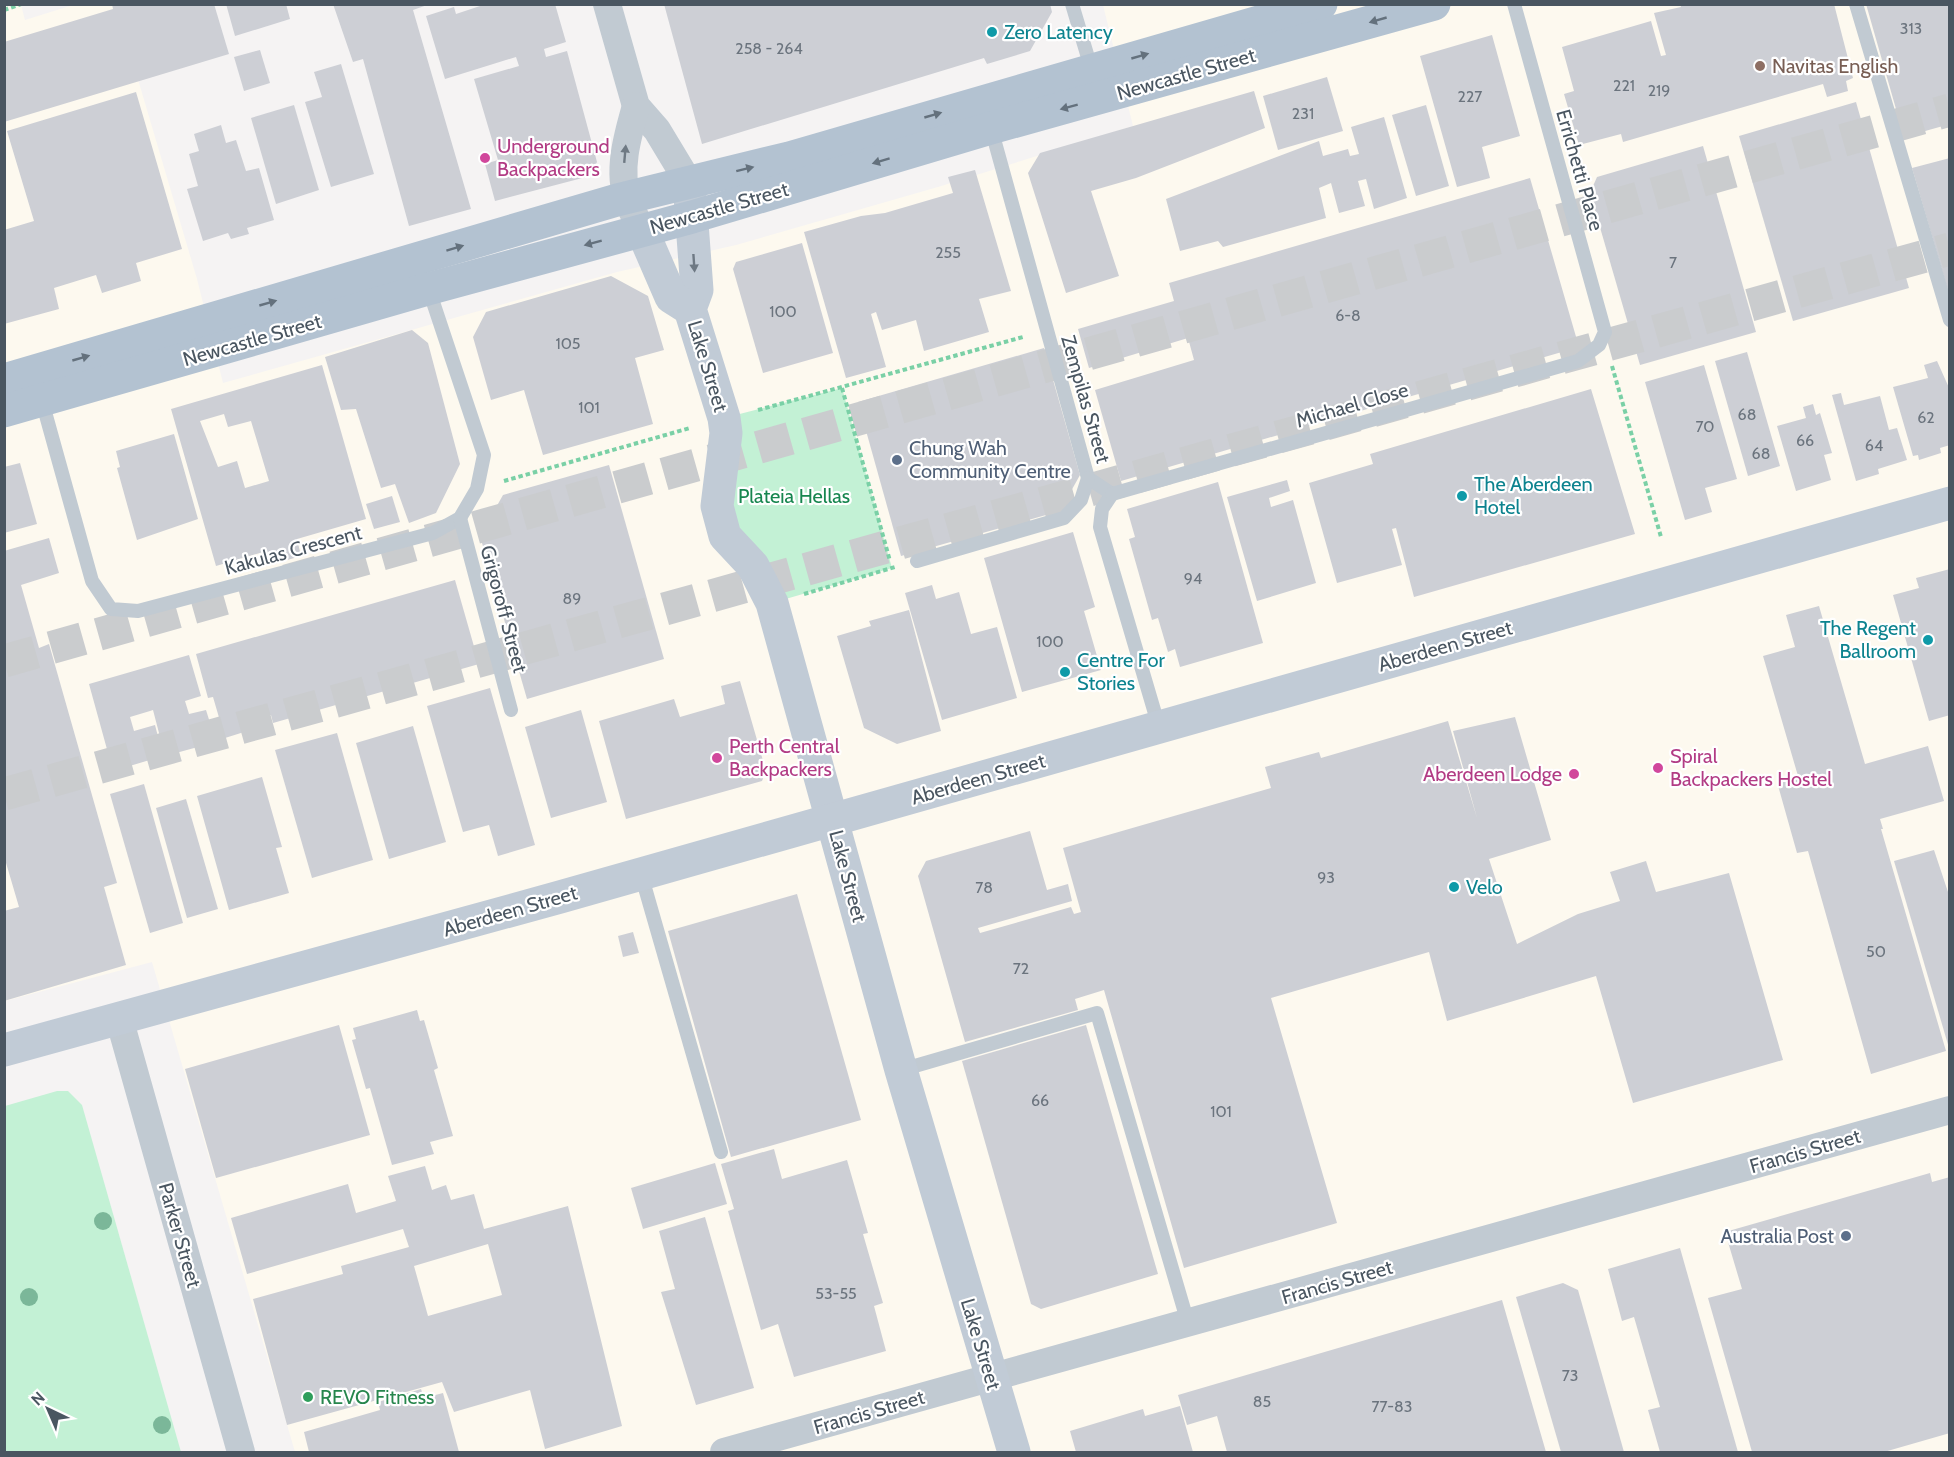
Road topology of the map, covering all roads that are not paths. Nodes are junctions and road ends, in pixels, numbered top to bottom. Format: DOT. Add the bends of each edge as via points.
graph roads {
  1 [pos="607,4"];
  2 [pos="1072,4"];
  3 [pos="1321,4"];
  4 [pos="1434,4"];
  5 [pos="1514,4"];
  6 [pos="1856,4"];
  7 [pos="1096,84"];
  8 [pos="636,106"];
  9 [pos="987,114"];
  10 [pos="689,183"];
  11 [pos="627,198"];
  12 [pos="692,217"];
  13 [pos="642,230"];
  14 [pos="425,274"];
  15 [pos="690,309"];
  16 [pos="1950,320"];
  17 [pos="1599,345"];
  18 [pos="43,369"];
  19 [pos="4,380"];
  20 [pos="42,401"];
  21 [pos="4,411"];
  22 [pos="1088,478"];
  23 [pos="1112,494"];
  24 [pos="1950,503"];
  25 [pos="460,518"];
  26 [pos="917,561"];
  27 [pos="511,710"];
  28 [pos="1159,728"];
  29 [pos="832,819"];
  30 [pos="641,874"];
  31 [pos="119,1018"];
  32 [pos="4,1050"];
  33 [pos="902,1070"];
  34 [pos="1950,1110"];
  35 [pos="721,1152"];
  36 [pos="1188,1323"];
  37 [pos="991,1378"];
  38 [pos="241,1452"];
  39 [pos="724,1452"];
  40 [pos="1014,1452"];
  1 -- 8 [label="street, Lake Street"];
  2 -- 7 [label="lane"];
  7 -- 3 [label="main road, Newcastle Street, one-way"];
  4 -- 7 [label="main road, Newcastle Street, one-way"];
  5 -- 17 [label="lane, Errichetti Place" via="1605,332"];
  6 -- 16 [label="lane"];
  7 -- 9 [label="main road, Newcastle Street"];
  8 -- 10 [label="street, Lake Street" via="657,130"];
  11 -- 8 [label="street, Lake Street, one-way" via="627,137"];
  10 -- 9 [label="main road, Newcastle Street, one-way"];
  9 -- 12 [label="main road, Newcastle Street, one-way"];
  9 -- 22 [label="lane, Zempilas Street"];
  10 -- 11 [label="main road, Newcastle Street"];
  10 -- 12 [label="street, Lake Street"];
  11 -- 13 [label="street, Lake Street"];
  14 -- 11 [label="main road, Newcastle Street, one-way"];
  12 -- 13 [label="main road, Newcastle Street"];
  12 -- 15 [label="street, Lake Street, one-way" via="697,290"];
  13 -- 14 [label="main road, Newcastle Street, one-way"];
  13 -- 15 [label="street, Lake Street" via="671,297"];
  18 -- 14 [label="main road, Newcastle Street, one-way"];
  14 -- 20 [label="main road, Newcastle Street"];
  14 -- 25 [label="lane" via="484,455 477,489"];
  15 -- 29 [label="street, Lake Street" via="724,418 726,433 717,506 724,536 753,566 772,603"];
  17 -- 23 [label="lane, Michael Close" via="1578,361"];
  18 -- 19 [label="main road, Newcastle Street"];
  18 -- 20 [label="lane, Kakulas Crescent"];
  20 -- 21 [label="main road, Newcastle Street"];
  20 -- 25 [label="lane, Kakulas Crescent" via="92,581 111,609 138,611 433,533"];
  22 -- 23 [label="lane, Zempilas Street"];
  22 -- 26 [label="lane" via="1080,500 1064,518"];
  23 -- 28 [label="lane" via="1102,509 1100,527"];
  24 -- 28 [label="street, Aberdeen Street"];
  25 -- 27 [label="lane, Grigoroff Street"];
  28 -- 29 [label="street, Aberdeen Street"];
  29 -- 30 [label="street, Aberdeen Street"];
  29 -- 33 [label="street, Lake Street"];
  30 -- 31 [label="street, Aberdeen Street"];
  30 -- 35 [label="lane"];
  31 -- 32 [label="street, Aberdeen Street"];
  31 -- 38 [label="street, Parker Street"];
  33 -- 36 [label="lane" via="1097,1013"];
  33 -- 37 [label="street, Lake Street"];
  34 -- 36 [label="street, Francis Street"];
  36 -- 37 [label="street, Francis Street"];
  37 -- 39 [label="street, Francis Street"];
  37 -- 40 [label="street, Lake Street"];
}
